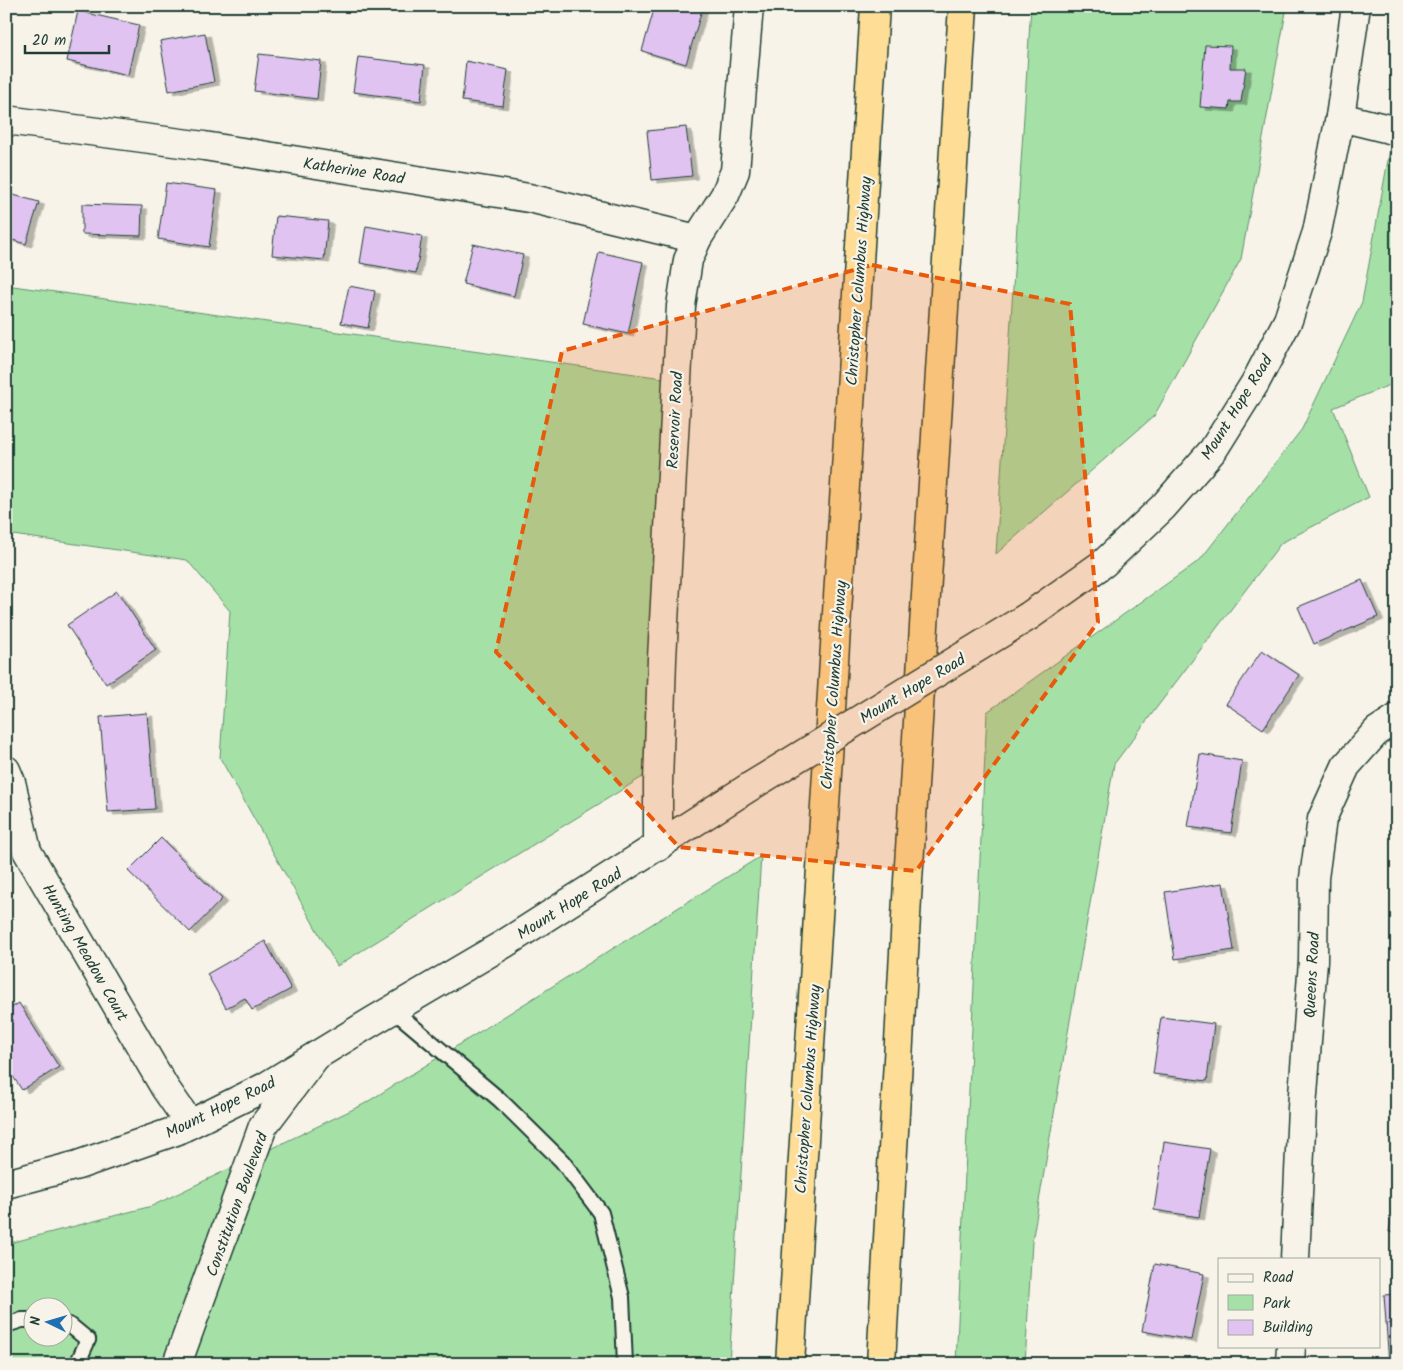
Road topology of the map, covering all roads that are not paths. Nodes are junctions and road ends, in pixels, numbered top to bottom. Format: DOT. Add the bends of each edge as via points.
graph roads {
  1 [pos="749,6"];
  2 [pos="875,6"];
  3 [pos="963,6"];
  4 [pos="1356,6"];
  5 [pos="1340,117"];
  6 [pos="6,120"];
  7 [pos="1397,131"];
  8 [pos="697,239"];
  9 [pos="1397,718"];
  10 [pos="6,770"];
  11 [pos="658,847"];
  12 [pos="392,1009"];
  13 [pos="316,1056"];
  14 [pos="190,1124"];
  15 [pos="6,1184"];
  16 [pos="1295,1258"];
  17 [pos="22,1320"];
  18 [pos="6,1325"];
  19 [pos="72,1327"];
  20 [pos="1291,1348"];
  21 [pos="77,1364"];
  22 [pos="177,1364"];
  23 [pos="624,1364"];
  24 [pos="790,1364"];
  25 [pos="881,1364"];
  26 [pos="1290,1364"];
  1 -- 8 [label="street, Reservoir Road" via="735,171 725,196"];
  2 -- 24 [label="highway, Christopher Columbus Highway"];
  3 -- 25 [label="highway"];
  4 -- 5 [label="street, Mount Hope Road"];
  5 -- 7 [label="street"];
  5 -- 11 [label="street, Mount Hope Road, bridge" via="1318,232 1288,320 1255,383 1212,450 1163,507 1104,563 1029,616 751,786"];
  6 -- 8 [label="street, Katherine Road" via="204,146 529,198"];
  8 -- 11 [label="street, Reservoir Road" via="688,260 677,352 662,659"];
  9 -- 16 [label="street, Queens Road" via="1377,731 1346,766 1322,819 1314,878 1313,961"];
  10 -- 14 [label="street, Hunting Meadow Court" via="27,851 165,1088"];
  11 -- 12 [label="street, Mount Hope Road" via="504,944"];
  12 -- 13 [label="street, Mount Hope Road"];
  12 -- 23 [label="lane" via="514,1113 562,1161 601,1213 622,1297"];
  13 -- 14 [label="street, Mount Hope Road" via="265,1087"];
  13 -- 22 [label="street, Constitution Boulevard" via="264,1126"];
  14 -- 15 [label="street, Mount Hope Road" via="78,1165"];
  17 -- 18 [label="lane"];
  19 -- 21 [label="lane" via="88,1340"];
  20 -- 26 [label="street"];
}
